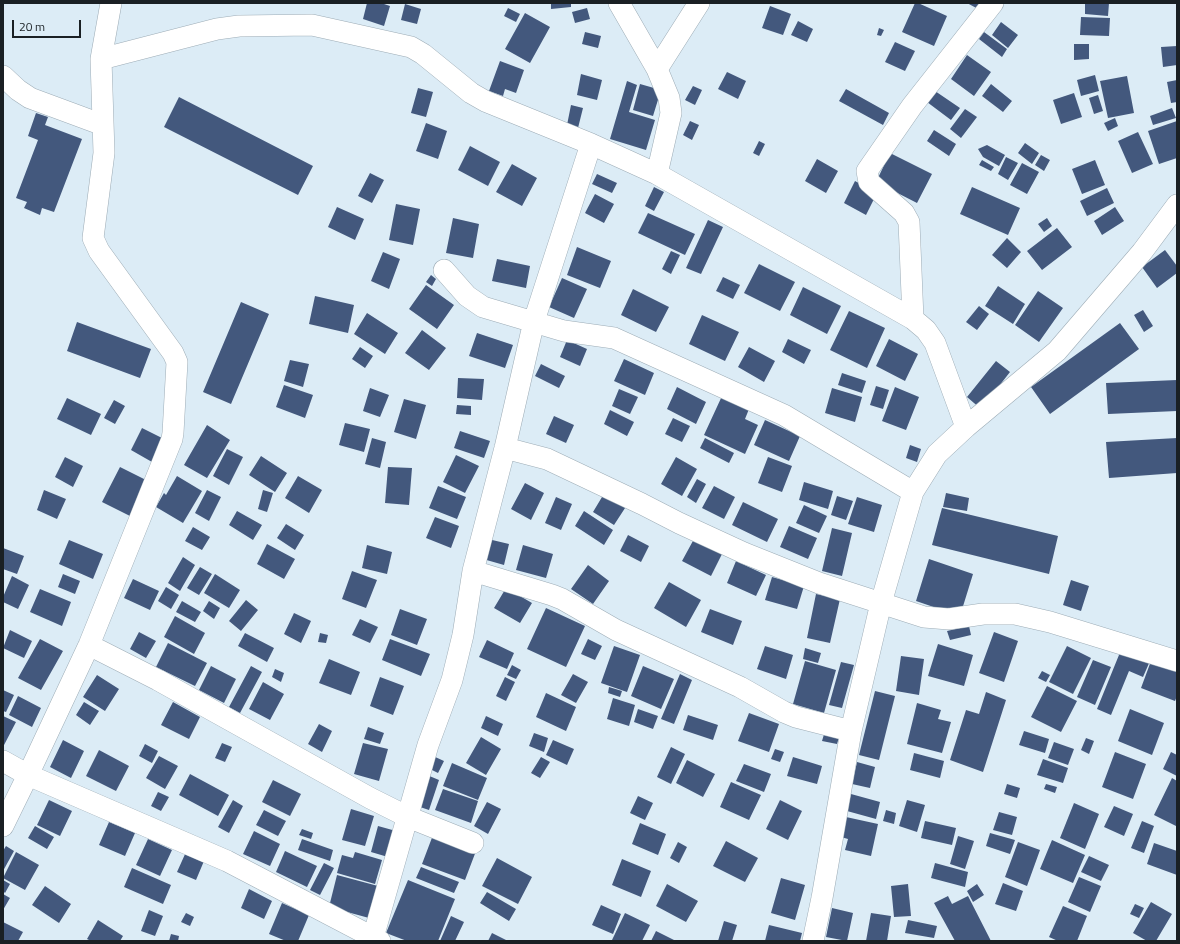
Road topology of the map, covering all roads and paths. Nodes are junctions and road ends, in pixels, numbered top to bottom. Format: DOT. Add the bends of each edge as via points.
graph roads {
  1 [pos="111,3"];
  2 [pos="619,3"];
  3 [pos="631,3"];
  4 [pos="699,3"];
  5 [pos="993,3"];
  6 [pos="638,38"];
  7 [pos="101,59"];
  8 [pos="657,70"];
  9 [pos="3,76"];
  10 [pos="103,125"];
  11 [pos="591,144"];
  12 [pos="657,174"];
  13 [pos="1177,205"];
  14 [pos="444,270"];
  15 [pos="913,319"];
  16 [pos="534,322"];
  17 [pos="966,426"];
  18 [pos="505,448"];
  19 [pos="913,492"];
  20 [pos="472,571"];
  21 [pos="881,604"];
  22 [pos="89,645"];
  23 [pos="1177,661"];
  24 [pos="851,731"];
  25 [pos="3,761"];
  26 [pos="28,775"];
  27 [pos="408,817"];
  28 [pos="3,826"];
  29 [pos="473,843"];
  30 [pos="375,940"];
  31 [pos="812,941"];
  1 -- 7 [label="street"];
  2 -- 6 [label="street"];
  3 -- 6 [label="street"];
  4 -- 8 [label="street"];
  5 -- 15 [label="street" via="912,106 867,171 869,182 904,213 909,222"];
  6 -- 8 [label="street"];
  7 -- 10 [label="street"];
  7 -- 11 [label="street" via="217,29 238,26 312,25 411,47 485,101"];
  8 -- 12 [label="street" via="669,98 671,113"];
  9 -- 10 [label="street" via="30,98"];
  10 -- 22 [label="street" via="104,153 93,238 99,251 177,362 172,439"];
  11 -- 12 [label="street"];
  11 -- 16 [label="street"];
  12 -- 15 [label="street"];
  13 -- 17 [label="street" via="1142,252 1058,351"];
  14 -- 16 [label="street" via="467,296 479,304"];
  15 -- 17 [label="street" via="926,330 935,343"];
  16 -- 18 [label="street"];
  16 -- 19 [label="street" via="614,338 784,415"];
  17 -- 19 [label="street" via="937,454"];
  18 -- 20 [label="street"];
  18 -- 21 [label="street" via="547,459 744,553"];
  19 -- 21 [label="street"];
  20 -- 24 [label="street" via="562,599 616,630 740,687 784,712"];
  20 -- 27 [label="street" via="463,635 452,680 428,745"];
  21 -- 23 [label="street" via="924,617 949,620 983,614 1015,614 1050,622"];
  21 -- 24 [label="street"];
  22 -- 26 [label="street"];
  22 -- 27 [label="street"];
  24 -- 31 [label="street"];
  25 -- 26 [label="street"];
  26 -- 28 [label="street"];
  26 -- 30 [label="street" via="227,861"];
  27 -- 29 [label="street"];
  27 -- 30 [label="street"];
}
